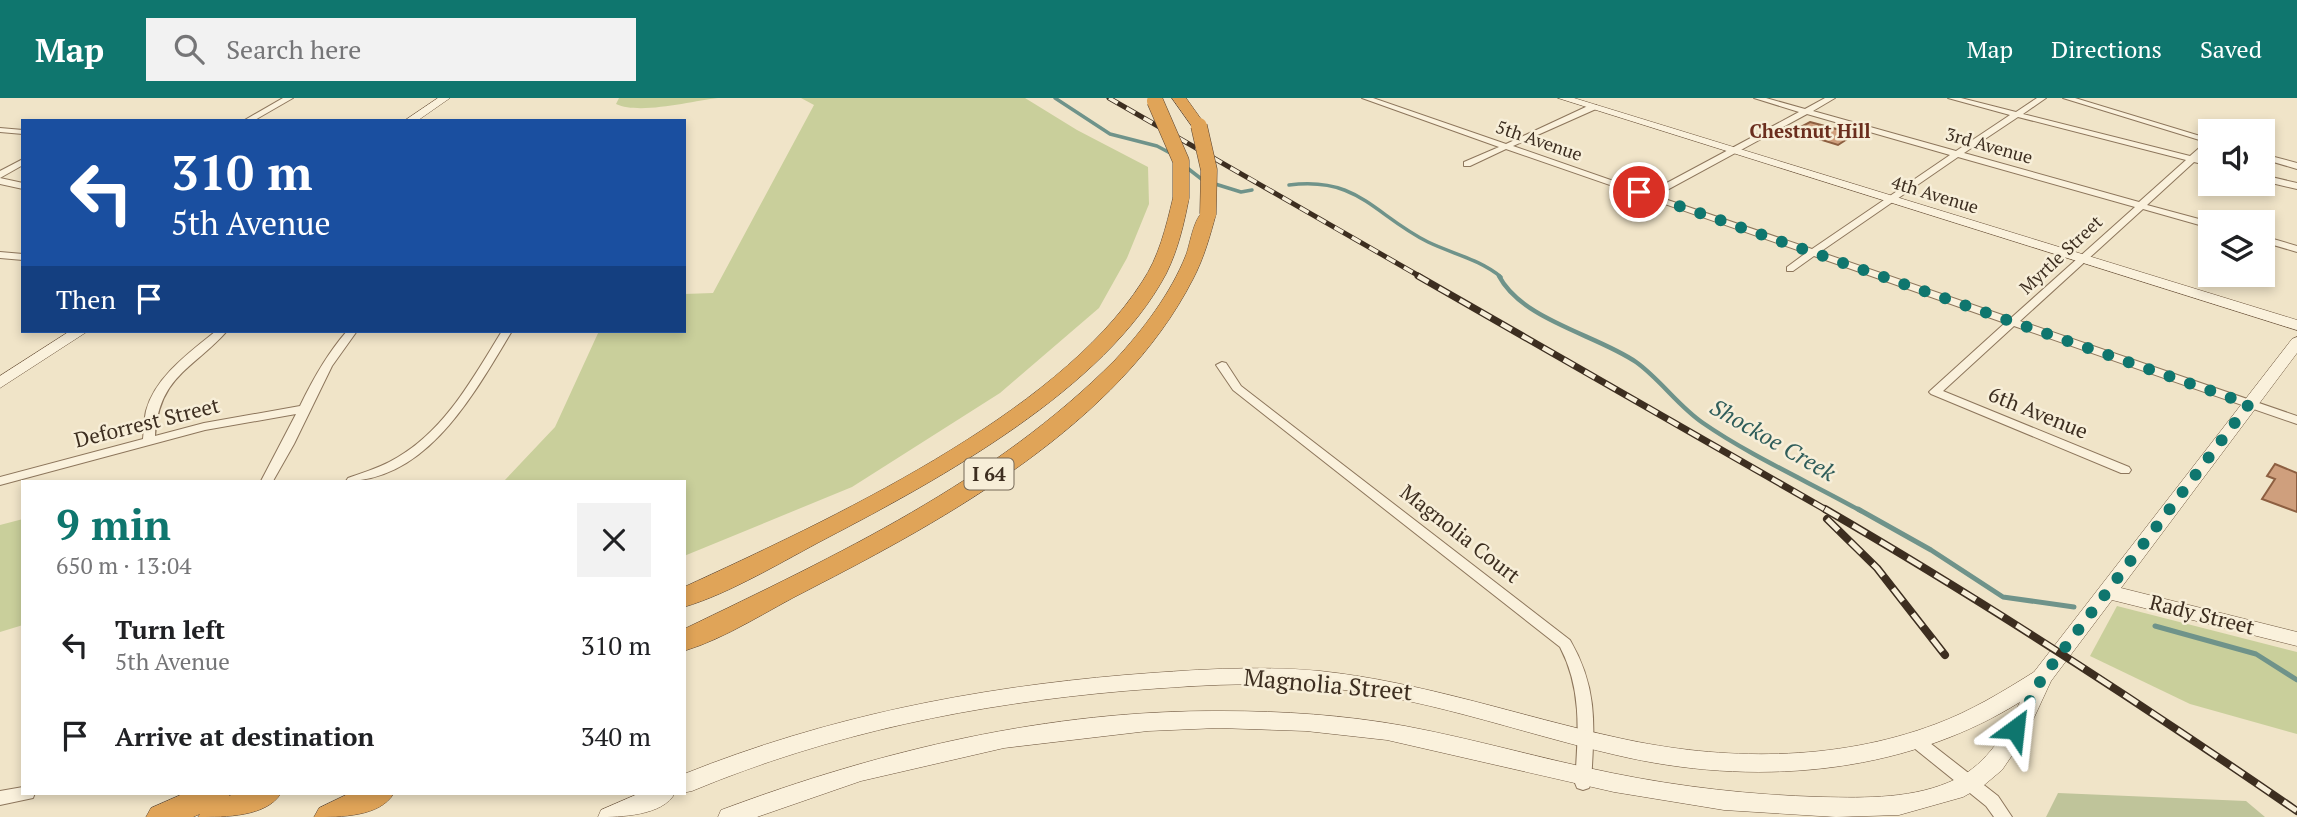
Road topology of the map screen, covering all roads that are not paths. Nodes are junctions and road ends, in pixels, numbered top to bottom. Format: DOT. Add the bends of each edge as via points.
graph roads {
  1 [pos="289,98"];
  2 [pos="445,98"];
  3 [pos="1179,98"];
  4 [pos="1366,98"];
  5 [pos="1399,98"];
  6 [pos="1563,98"];
  7 [pos="1614,98"];
  8 [pos="1758,98"];
  9 [pos="1831,98"];
  10 [pos="1952,98"];
  11 [pos="2042,98"];
  12 [pos="2067,98"];
  13 [pos="1154,100"];
  14 [pos="1384,104"];
  15 [pos="1593,107"];
  16 [pos="1807,111"];
  17 [pos="2015,114"];
  18 [pos="251,119"];
  19 [pos="412,119"];
  20 [pos="0,131"];
  21 [pos="21,132"];
  22 [pos="2198,138"];
  23 [pos="1507,146"];
  24 [pos="1733,151"];
  25 [pos="1956,153"];
  26 [pos="2198,153"];
  27 [pos="2192,159"];
  28 [pos="2275,160"];
  29 [pos="2198,161"];
  30 [pos="21,162"];
  31 [pos="1467,164"];
  32 [pos="2297,166"];
  33 [pos="0,175"];
  34 [pos="0,181"];
  35 [pos="2275,181"];
  36 [pos="21,186"];
  37 [pos="2297,187"];
  38 [pos="1649,196"];
  39 [pos="1888,200"];
  40 [pos="2138,205"];
  41 [pos="2198,222"];
  42 [pos="2275,243"];
  43 [pos="2297,249"];
  44 [pos="1814,253"];
  45 [pos="1,256"];
  46 [pos="21,257"];
  47 [pos="2081,259"];
  48 [pos="1790,269"];
  49 [pos="2012,322"];
  50 [pos="2297,325"];
  51 [pos="77,333"];
  52 [pos="220,333"];
  53 [pos="351,333"];
  54 [pos="506,333"];
  55 [pos="2297,342"];
  56 [pos="1222,365"];
  57 [pos="0,383"];
  58 [pos="1935,392"];
  59 [pos="2249,404"];
  60 [pos="305,409"];
  61 [pos="2297,420"];
  62 [pos="149,441"];
  63 [pos="2125,470"];
  64 [pos="268,480"];
  65 [pos="355,480"];
  66 [pos="0,481"];
  67 [pos="827,530"];
  68 [pos="686,586"];
  69 [pos="2108,592"];
  70 [pos="686,597"];
  71 [pos="2297,639"];
  72 [pos="686,640"];
  73 [pos="2042,678"];
  74 [pos="1584,738"];
  75 [pos="1915,740"];
  76 [pos="1969,782"];
  77 [pos="686,783"];
  78 [pos="1583,783"];
  79 [pos="21,794"];
  80 [pos="211,795"];
  81 [pos="262,795"];
  82 [pos="375,795"];
  83 [pos="659,795"];
  84 [pos="0,798"];
  85 [pos="162,817"];
  86 [pos="214,817"];
  87 [pos="330,817"];
  88 [pos="610,817"];
  89 [pos="730,817"];
  90 [pos="2004,817"];
  1 -- 18 [label="street"];
  2 -- 19 [label="main road"];
  3 -- 72 [label="highway, I 64, bridge" via="1199,126 1208,153 1208,214 1179,289 1118,370 1014,457 897,533"];
  4 -- 14 [label="street, 5th Avenue"];
  5 -- 14 [label="street"];
  6 -- 15 [label="main road, 4th Avenue"];
  7 -- 15 [label="main road"];
  8 -- 16 [label="street, 3rd Avenue"];
  9 -- 16 [label="street"];
  10 -- 17 [label="street"];
  11 -- 17 [label="street"];
  12 -- 22 [label="street"];
  13 -- 67 [label="highway, I 64, bridge" via="1181,161 1181,198 1172,236 1151,282 1114,330 1071,373 937,469"];
  14 -- 23 [label="street, 5th Avenue"];
  15 -- 23 [label="street"];
  15 -- 24 [label="main road, 4th Avenue"];
  16 -- 24 [label="street"];
  16 -- 25 [label="street, 3rd Avenue"];
  17 -- 25 [label="street"];
  17 -- 27 [label="street"];
  20 -- 21 [label="street"];
  23 -- 31 [label="street"];
  23 -- 38 [label="street, 5th Avenue"];
  24 -- 38 [label="street"];
  24 -- 39 [label="main road, 4th Avenue"];
  25 -- 39 [label="street"];
  25 -- 40 [label="street, 3rd Avenue"];
  26 -- 27 [label="street, Myrtle Street"];
  27 -- 29 [label="street"];
  27 -- 40 [label="street, Myrtle Street"];
  28 -- 32 [label="street"];
  30 -- 33 [label="street"];
  34 -- 36 [label="street"];
  35 -- 37 [label="street"];
  38 -- 44 [label="street, 5th Avenue"];
  39 -- 44 [label="street"];
  39 -- 47 [label="main road, 4th Avenue"];
  40 -- 41 [label="street, 3rd Avenue"];
  40 -- 47 [label="street, Myrtle Street"];
  42 -- 43 [label="street"];
  44 -- 48 [label="street"];
  44 -- 49 [label="street, 5th Avenue"];
  45 -- 46 [label="street"];
  47 -- 49 [label="street, Myrtle Street"];
  47 -- 50 [label="main road, 4th Avenue"];
  49 -- 58 [label="street, Myrtle Street"];
  49 -- 59 [label="street, 5th Avenue"];
  51 -- 57 [label="main road"];
  52 -- 62 [label="street" via="161,394 152,410"];
  53 -- 60 [label="street"];
  54 -- 65 [label="street" via="456,414 433,437 393,466"];
  55 -- 59 [label="main road, Magnolia Street"];
  56 -- 74 [label="street, Magnolia Court" via="1237,388 1565,644 1585,684"];
  58 -- 63 [label="street, 6th Avenue"];
  59 -- 61 [label="street, 5th Avenue"];
  59 -- 69 [label="main road, Magnolia Street"];
  60 -- 62 [label="street, Deforrest Street"];
  60 -- 64 [label="street"];
  62 -- 66 [label="street, Deforrest Street"];
  67 -- 68 [label="highway"];
  67 -- 70 [label="highway, I 64"];
  69 -- 71 [label="main road, Rady Street"];
  69 -- 73 [label="main road, Magnolia Street"];
  73 -- 75 [label="main road, Magnolia Street" via="2004,704"];
  73 -- 76 [label="main road, Magnolia Street" via="1992,765"];
  74 -- 75 [label="main road, Magnolia Street" via="1671,758 1770,765 1832,760"];
  74 -- 77 [label="main road, Magnolia Street" via="1380,686 1283,677 1192,678 1012,695 887,717 760,754"];
  74 -- 78 [label="street, Magnolia Court"];
  75 -- 76 [label="street"];
  76 -- 78 [label="main road, Magnolia Street" via="1920,801 1885,808 1786,816 1682,807"];
  76 -- 90 [label="street"];
  78 -- 89 [label="main road, Magnolia Street" via="1447,744 1382,731 1292,721 1194,721 1090,729 942,753 814,786"];
  79 -- 84 [label="street"];
  80 -- 85 [label="highway"];
  81 -- 86 [label="highway"];
  82 -- 87 [label="highway"];
  83 -- 88 [label="main road"];
}
